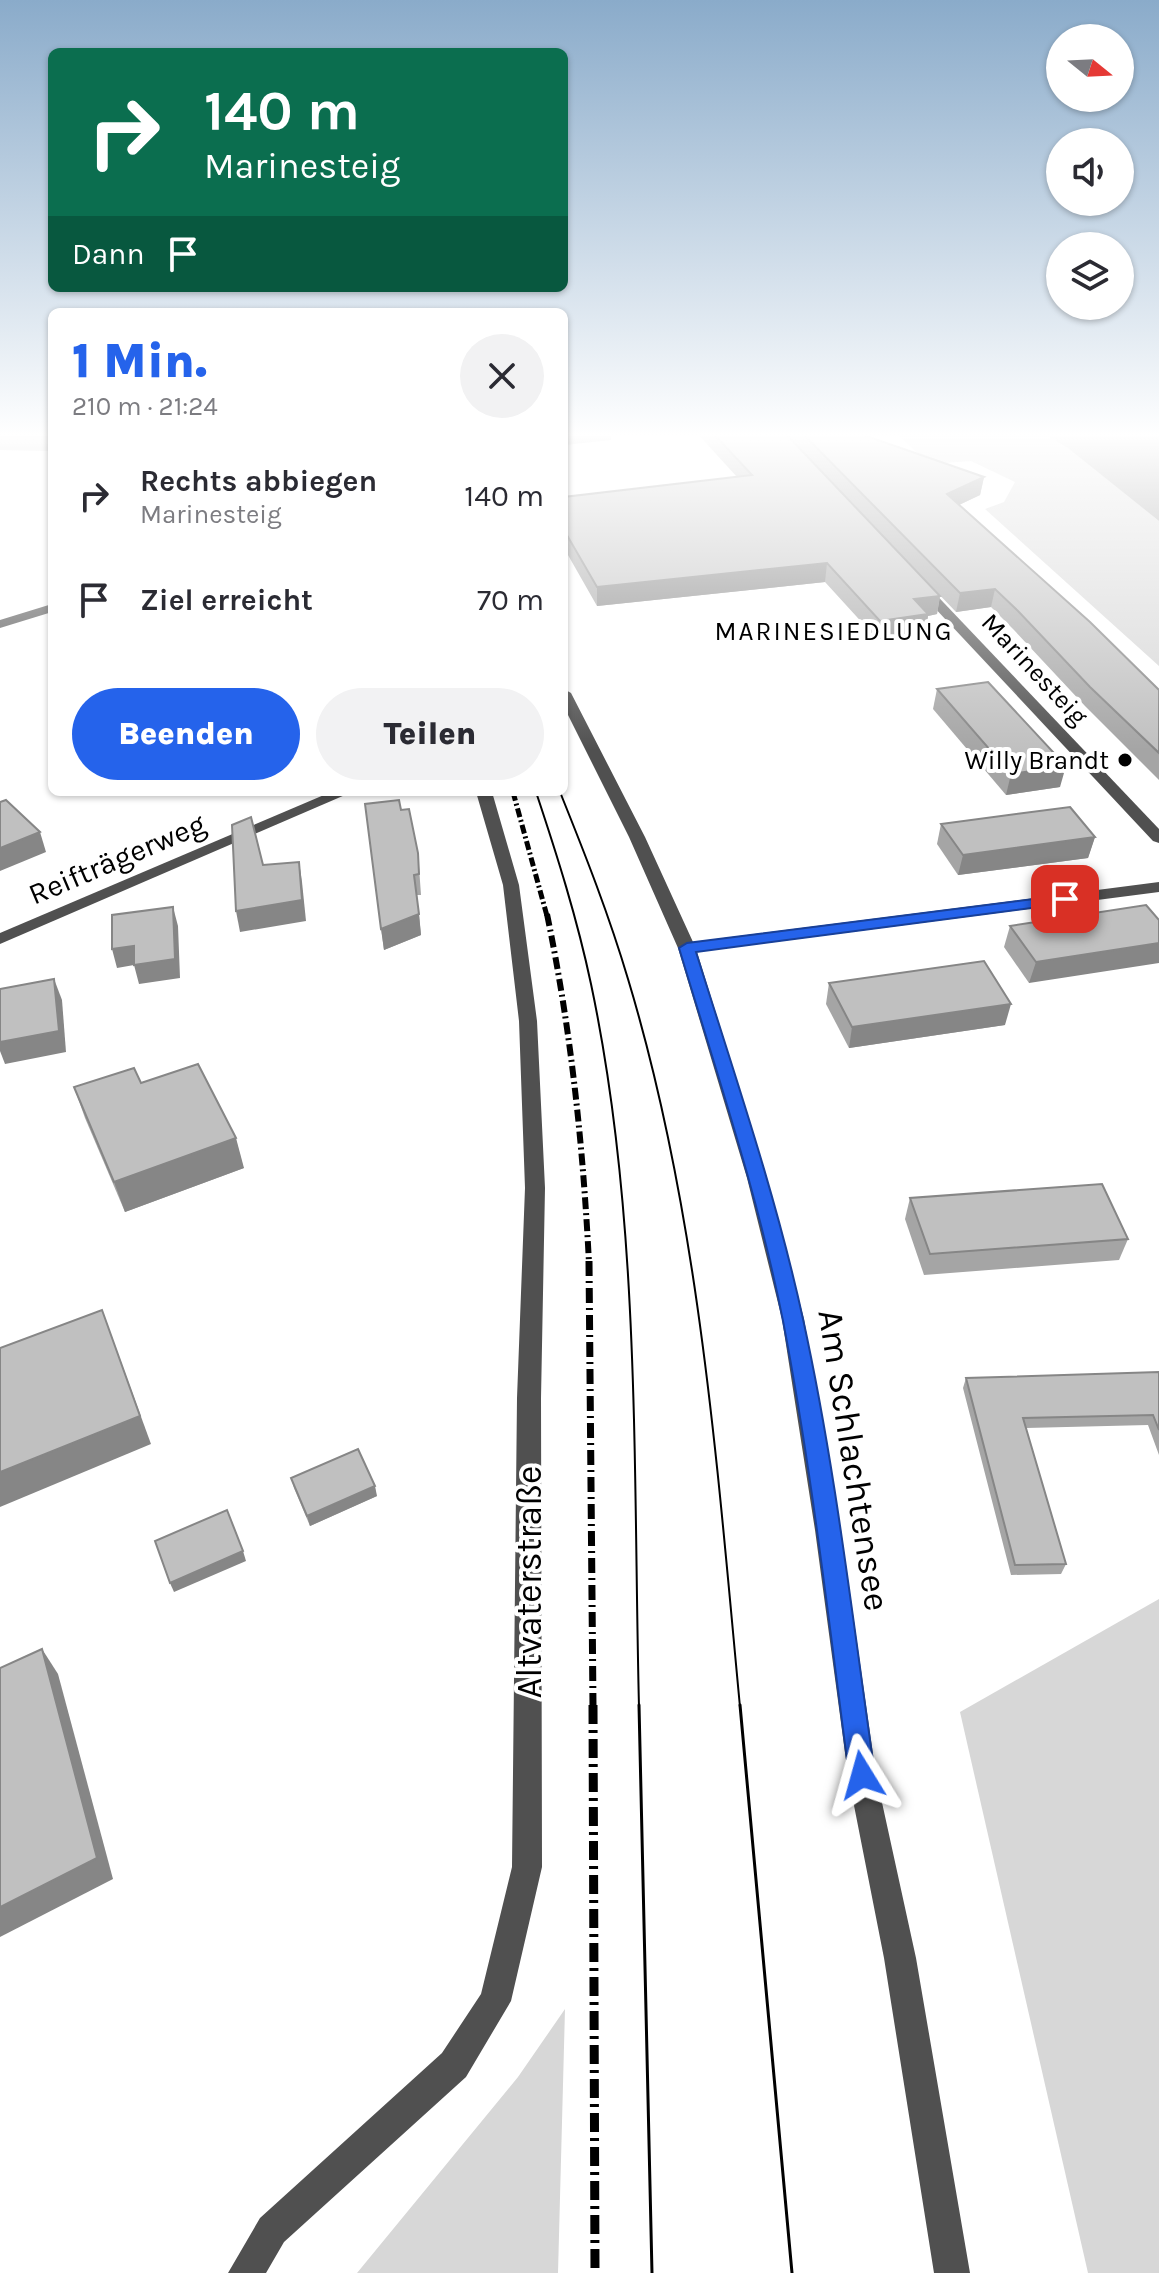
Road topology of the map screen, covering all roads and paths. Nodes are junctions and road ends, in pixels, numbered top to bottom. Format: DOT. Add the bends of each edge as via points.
graph roads {
  1 [pos="908,572"];
  2 [pos="48,609"];
  3 [pos="0,624"];
  4 [pos="568,701"];
  5 [pos="335,796"];
  6 [pos="485,796"];
  7 [pos="1159,838"];
  8 [pos="1159,887"];
  9 [pos="0,939"];
  10 [pos="687,948"];
  11 [pos="246,2273"];
  12 [pos="952,2273"];
  1 -- 7 [label="street, Marinesteig"];
  2 -- 3 [label="street"];
  4 -- 10 [label="street, Am Schlachtensee"];
  5 -- 9 [label="street, Reifträgerweg"];
  6 -- 11 [label="street, Altvaterstraße" via="511,885 528,1021 535,1188 527,1867 495,2001 454,2065 272,2230"];
  8 -- 10 [label="street"];
  10 -- 12 [label="street, Am Schlachtensee" via="757,1178 793,1319 862,1775 900,1958"];
}
